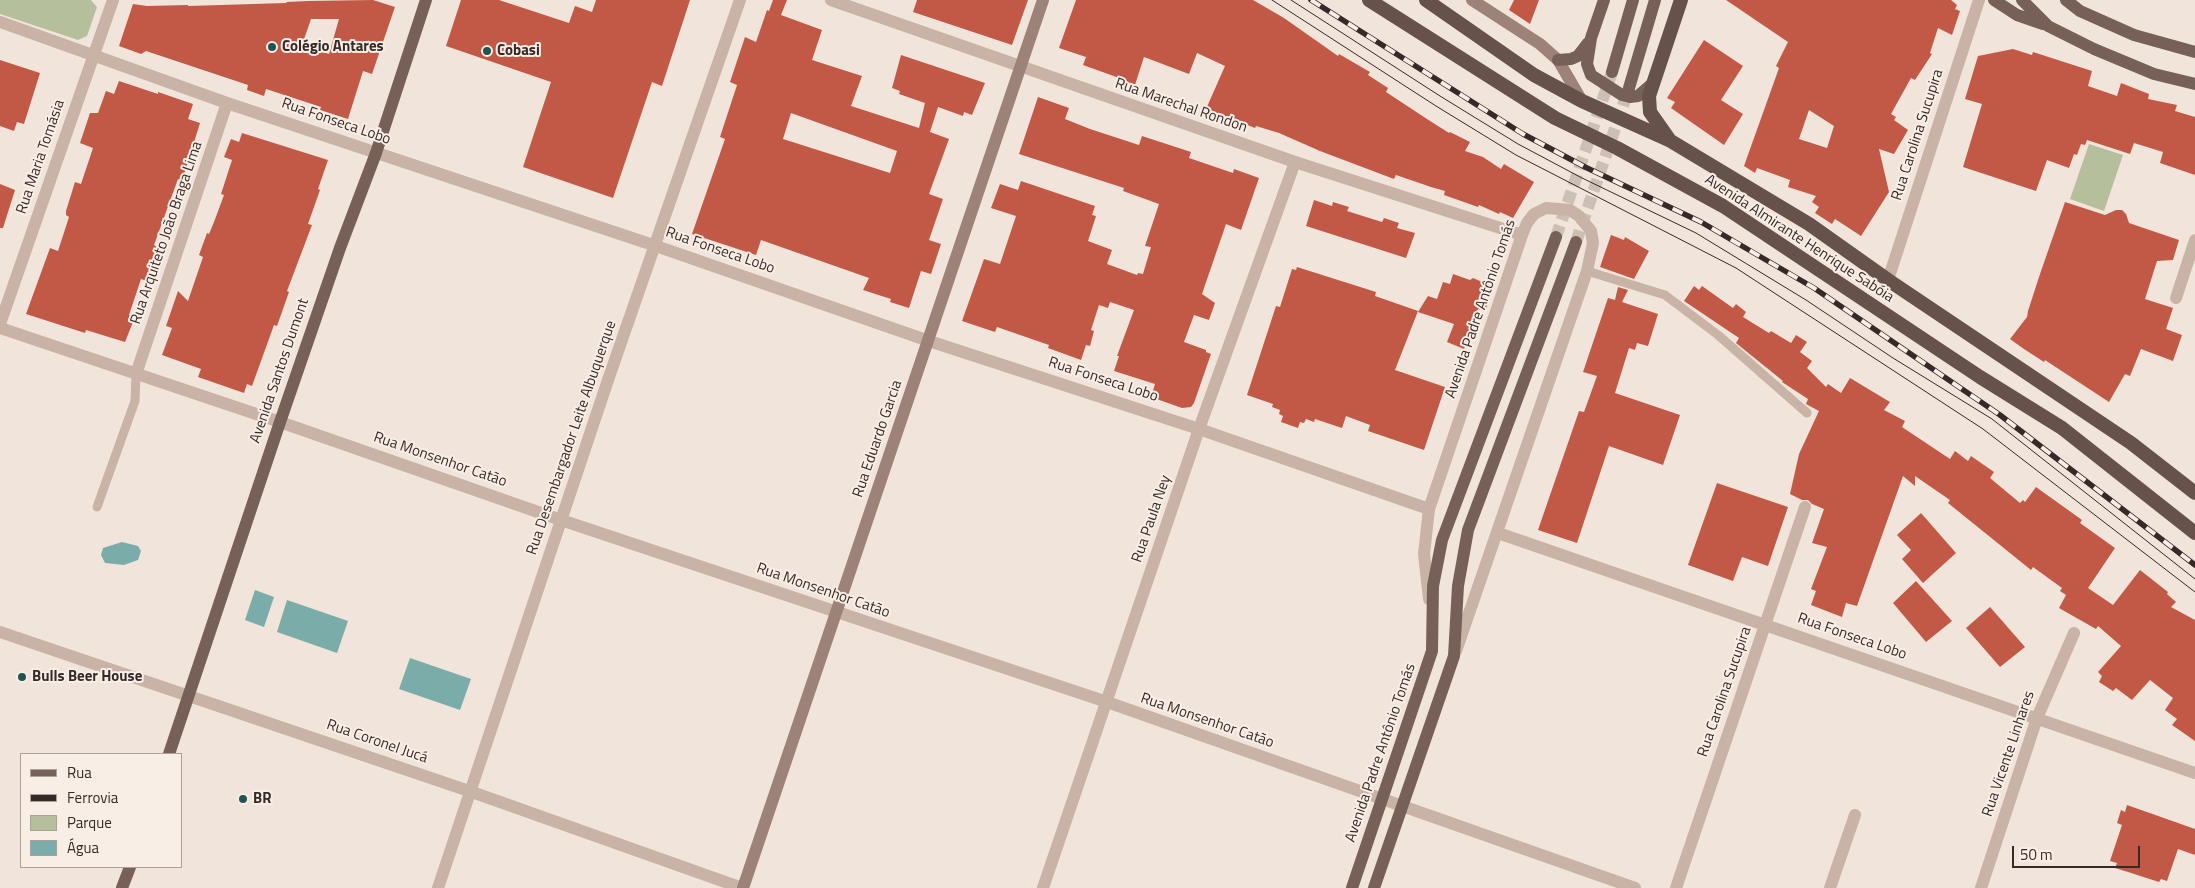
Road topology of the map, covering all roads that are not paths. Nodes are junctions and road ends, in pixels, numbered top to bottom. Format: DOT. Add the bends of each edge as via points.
graph roads {
  1 [pos="113,0"];
  2 [pos="426,0"];
  3 [pos="740,0"];
  4 [pos="831,0"];
  5 [pos="1043,0"];
  6 [pos="1369,0"];
  7 [pos="1426,0"];
  8 [pos="1472,0"];
  9 [pos="1604,0"];
  10 [pos="1633,0"];
  11 [pos="1655,0"];
  12 [pos="1682,0"];
  13 [pos="1979,0"];
  14 [pos="1994,0"];
  15 [pos="2022,0"];
  16 [pos="2066,0"];
  17 [pos="0,22"];
  18 [pos="2048,26"];
  19 [pos="1591,38"];
  20 [pos="2195,52"];
  21 [pos="94,56"];
  22 [pos="1558,60"];
  23 [pos="1020,68"];
  24 [pos="1612,72"];
  25 [pos="1653,83"];
  26 [pos="2195,84"];
  27 [pos="1629,88"];
  28 [pos="1582,101"];
  29 [pos="227,103"];
  30 [pos="1669,140"];
  31 [pos="376,153"];
  32 [pos="1295,162"];
  33 [pos="1522,235"];
  34 [pos="1556,237"];
  35 [pos="2195,240"];
  36 [pos="1576,242"];
  37 [pos="656,246"];
  38 [pos="1587,271"];
  39 [pos="1888,280"];
  40 [pos="2176,298"];
  41 [pos="0,326"];
  42 [pos="929,341"];
  43 [pos="136,374"];
  44 [pos="1807,413"];
  45 [pos="280,422"];
  46 [pos="1200,428"];
  47 [pos="2195,493"];
  48 [pos="98,507"];
  49 [pos="1805,507"];
  50 [pos="1429,509"];
  51 [pos="561,520"];
  52 [pos="1498,532"];
  53 [pos="2195,532"];
  54 [pos="836,613"];
  55 [pos="1765,624"];
  56 [pos="1432,626"];
  57 [pos="2074,633"];
  58 [pos="1,636"];
  59 [pos="1454,656"];
  60 [pos="189,696"];
  61 [pos="1107,702"];
  62 [pos="2037,718"];
  63 [pos="169,753"];
  64 [pos="2195,773"];
  65 [pos="472,792"];
  66 [pos="1383,800"];
  67 [pos="1402,806"];
  68 [pos="1855,815"];
  69 [pos="130,868"];
  70 [pos="122,888"];
  71 [pos="438,888"];
  72 [pos="742,888"];
  73 [pos="1043,888"];
  74 [pos="1352,888"];
  75 [pos="1374,888"];
  76 [pos="1635,888"];
  77 [pos="1676,888"];
  78 [pos="1830,888"];
  79 [pos="1981,888"];
  1 -- 21 [label="street, Rua Maria Tomásia"];
  2 -- 31 [label="main road, Avenida Santos Dumont"];
  3 -- 37 [label="street, Rua Desembargador Leite Albuquerque"];
  4 -- 23 [label="street, Rua Marechal Rondon"];
  5 -- 23 [label="main road, Rua Eduardo Garcia"];
  6 -- 53 [label="highway, Avenida Almirante Henrique Sabóia" via="1555,118 1724,206 2062,428"];
  7 -- 28 [label="highway, Avenida Almirante Henrique Sabóia" via="1534,75"];
  8 -- 22 [label="main road" via="1540,44"];
  9 -- 19 [label="main road"];
  10 -- 24 [label="main road"];
  11 -- 27 [label="main road"];
  12 -- 25 [label="highway"];
  13 -- 39 [label="street, Rua Carolina Sucupira"];
  14 -- 18 [label="main road" via="2017,14"];
  15 -- 18 [label="main road"];
  16 -- 20 [label="main road" via="2080,11 2134,35"];
  17 -- 21 [label="street, Rua Fonseca Lobo"];
  18 -- 26 [label="main road" via="2154,74"];
  19 -- 22 [label="main road" via="1578,56"];
  19 -- 25 [label="main road" via="1587,64 1596,80 1630,97 1638,96"];
  21 -- 29 [label="street, Rua Fonseca Lobo"];
  21 -- 41 [label="street, Rua Maria Tomásia"];
  22 -- 28 [label="main road"];
  23 -- 32 [label="street, Rua Marechal Rondon"];
  23 -- 42 [label="main road, Rua Eduardo Garcia"];
  25 -- 30 [label="highway" via="1648,96 1650,112"];
  28 -- 30 [label="highway, Avenida Almirante Henrique Sabóia"];
  29 -- 31 [label="street, Rua Fonseca Lobo"];
  29 -- 43 [label="street, Rua Arquiteto João Braga Lima"];
  30 -- 39 [label="highway, Avenida Almirante Henrique Sabóia" via="1809,224"];
  31 -- 37 [label="street, Rua Fonseca Lobo"];
  31 -- 45 [label="main road, Avenida Santos Dumont"];
  32 -- 33 [label="street, Rua Marechal Rondon"];
  32 -- 46 [label="street, Rua Paula Ney"];
  33 -- 38 [label="street, Avenida Padre Antônio Tomás" via="1534,214 1546,208 1570,210 1590,231 1593,243"];
  33 -- 50 [label="street, Avenida Padre Antônio Tomás"];
  34 -- 56 [label="main road, Avenida Padre Antônio Tomás" via="1446,527 1437,559"];
  35 -- 40 [label="street"];
  36 -- 59 [label="main road, Avenida Padre Antônio Tomás" via="1468,530 1458,586"];
  37 -- 42 [label="street, Rua Fonseca Lobo"];
  37 -- 51 [label="street, Rua Desembargador Leite Albuquerque"];
  38 -- 44 [label="lane" via="1665,295 1718,335"];
  38 -- 52 [label="street, Avenida Padre Antônio Tomás"];
  39 -- 47 [label="highway, Avenida Almirante Henrique Sabóia" via="2131,443"];
  41 -- 43 [label="street, Rua Monsenhor Catão"];
  42 -- 46 [label="street, Rua Fonseca Lobo"];
  42 -- 54 [label="main road, Rua Eduardo Garcia"];
  43 -- 45 [label="street, Rua Monsenhor Catão"];
  43 -- 48 [label="lane" via="135,401"];
  45 -- 51 [label="street, Rua Monsenhor Catão"];
  45 -- 60 [label="main road, Avenida Santos Dumont"];
  46 -- 50 [label="street, Rua Fonseca Lobo"];
  46 -- 61 [label="street, Rua Paula Ney"];
  49 -- 55 [label="street, Rua Carolina Sucupira"];
  50 -- 56 [label="street, Avenida Padre Antônio Tomás" via="1424,554"];
  51 -- 54 [label="street, Rua Monsenhor Catão"];
  51 -- 65 [label="street, Rua Desembargador Leite Albuquerque"];
  52 -- 55 [label="street, Rua Fonseca Lobo"];
  52 -- 59 [label="street, Avenida Padre Antônio Tomás"];
  54 -- 61 [label="street, Rua Monsenhor Catão"];
  54 -- 72 [label="main road, Rua Eduardo Garcia"];
  55 -- 62 [label="street, Rua Fonseca Lobo"];
  55 -- 77 [label="street, Rua Carolina Sucupira"];
  56 -- 66 [label="main road, Avenida Padre Antônio Tomás" via="1432,651"];
  57 -- 62 [label="street, Rua Vicente Linhares"];
  58 -- 60 [label="street, Rua Coronel Jucá"];
  59 -- 67 [label="main road, Avenida Padre Antônio Tomás"];
  60 -- 63 [label="main road, Avenida Santos Dumont"];
  60 -- 65 [label="street, Rua Coronel Jucá"];
  61 -- 66 [label="street, Rua Monsenhor Catão"];
  61 -- 73 [label="street, Rua Paula Ney"];
  62 -- 64 [label="street, Rua Fonseca Lobo"];
  62 -- 79 [label="street, Rua Vicente Linhares"];
  65 -- 71 [label="street, Rua Desembargador Leite Albuquerque"];
  65 -- 72 [label="street, Rua Coronel Jucá"];
  66 -- 67 [label="street, Rua Monsenhor Catão"];
  66 -- 74 [label="main road, Avenida Padre Antônio Tomás"];
  67 -- 75 [label="main road, Avenida Padre Antônio Tomás"];
  67 -- 76 [label="street, Rua Monsenhor Catão"];
  68 -- 78 [label="street"];
  69 -- 70 [label="main road"];
}
